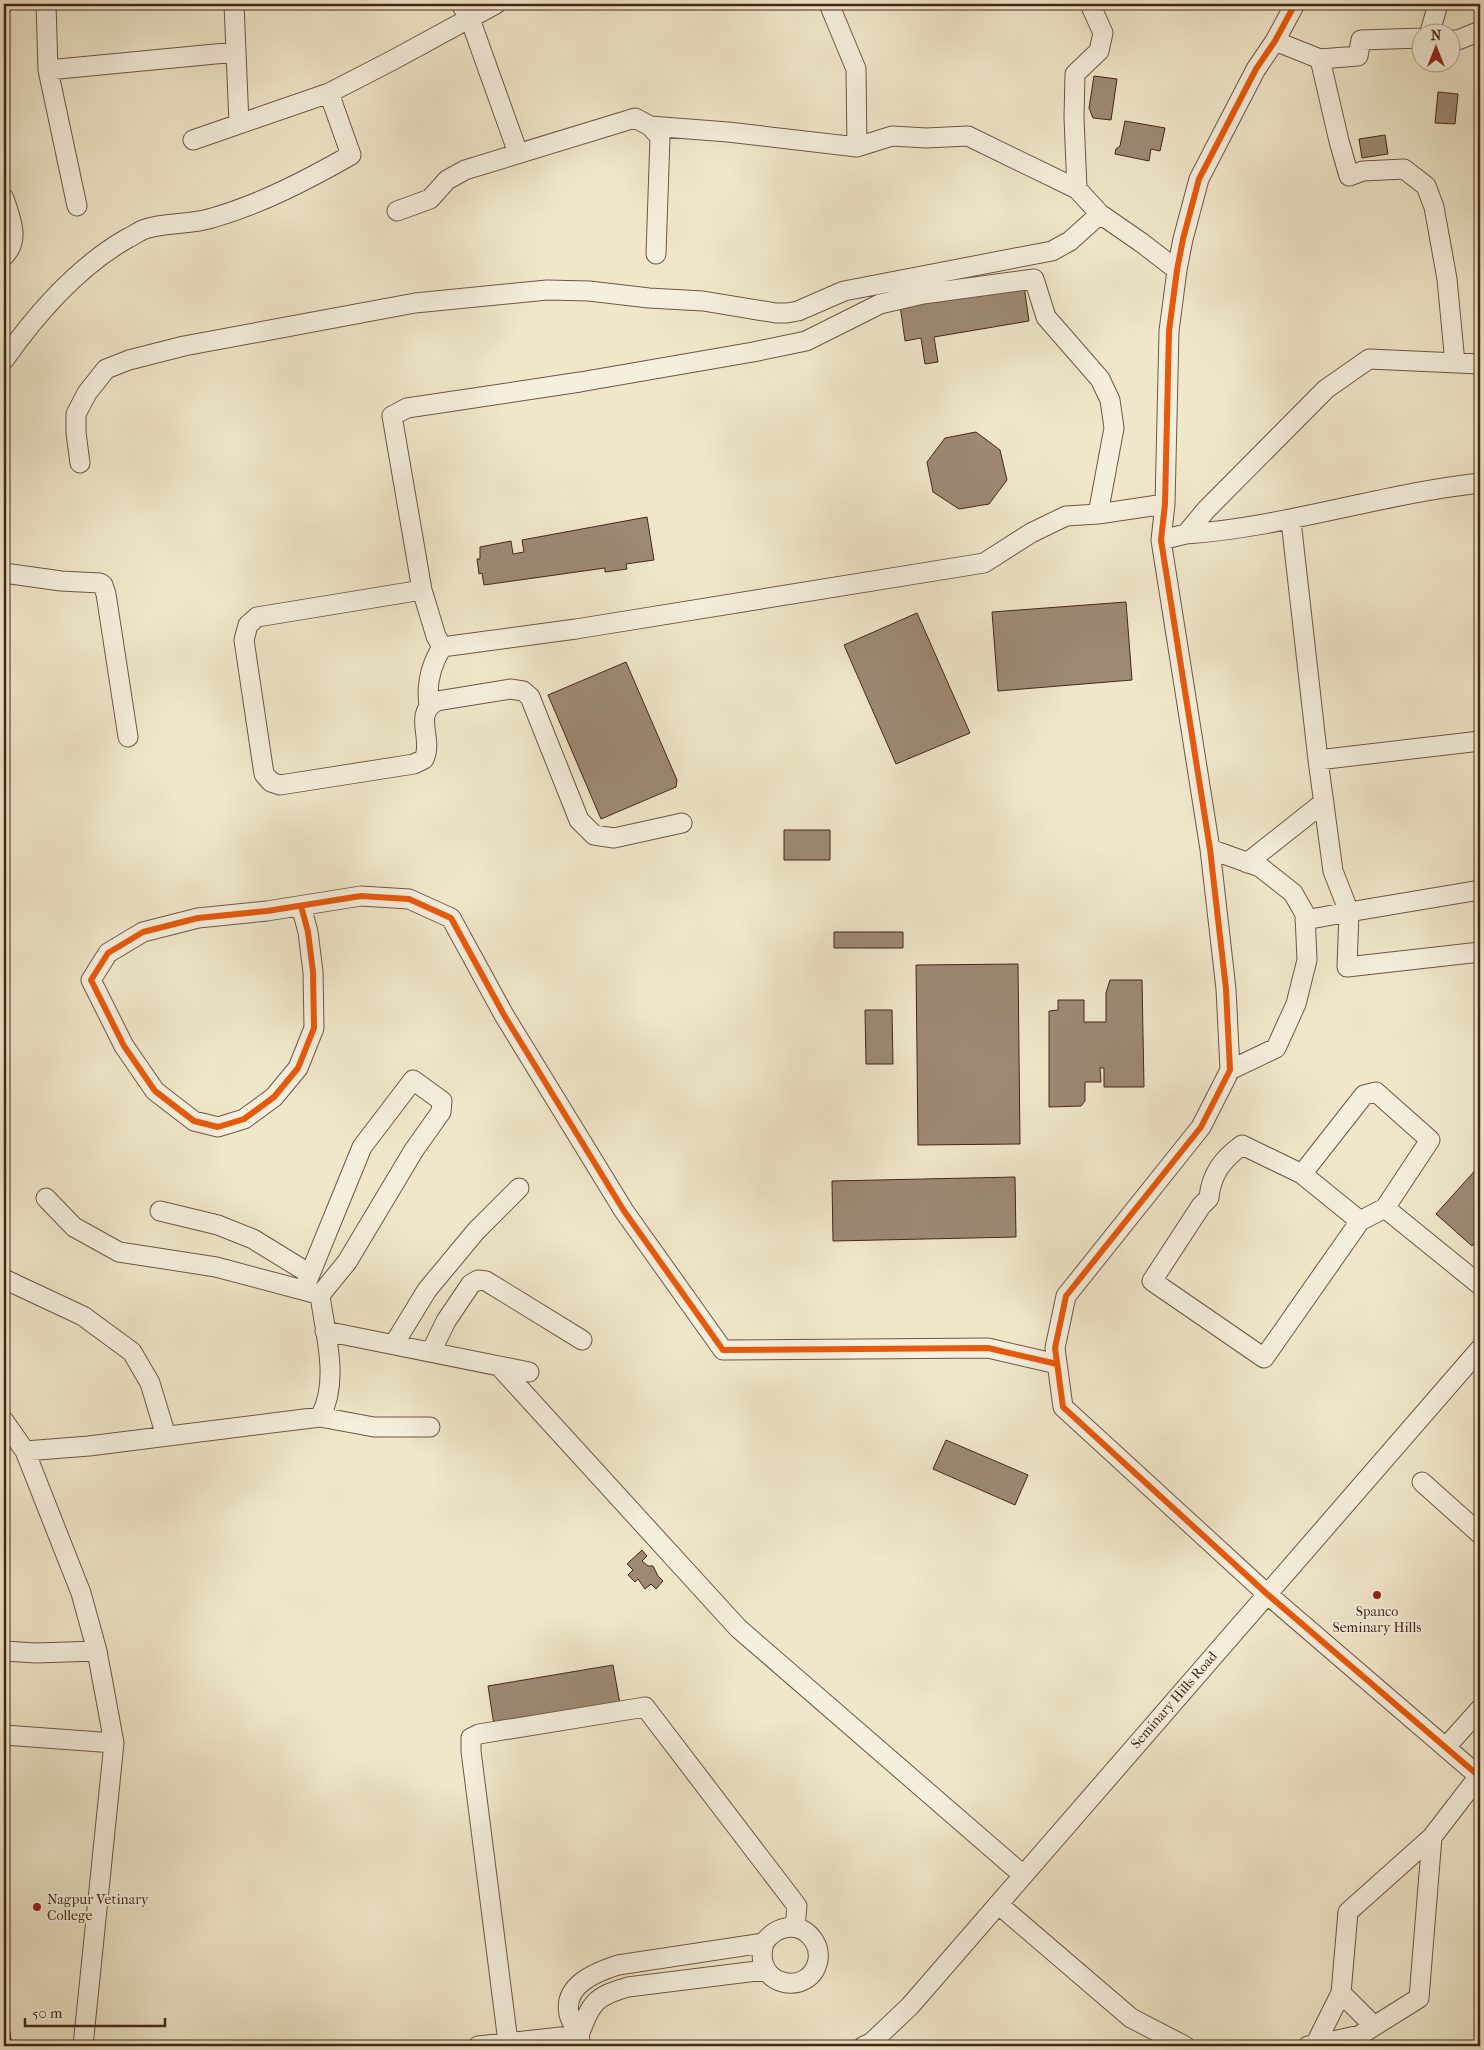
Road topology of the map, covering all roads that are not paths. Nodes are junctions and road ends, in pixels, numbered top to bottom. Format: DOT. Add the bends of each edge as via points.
graph roads {
  1 [pos="46,4"];
  2 [pos="234,4"];
  3 [pos="496,4"];
  4 [pos="829,4"];
  5 [pos="1090,4"];
  6 [pos="1295,4"];
  7 [pos="1438,4"];
  8 [pos="465,11"];
  9 [pos="1433,22"];
  10 [pos="1480,31"];
  11 [pos="1412,38"];
  12 [pos="1462,38"];
  13 [pos="1275,41"];
  14 [pos="236,52"];
  15 [pos="1320,59"];
  16 [pos="48,70"];
  17 [pos="329,93"];
  18 [pos="239,124"];
  19 [pos="650,126"];
  20 [pos="193,140"];
  21 [pos="857,147"];
  22 [pos="518,153"];
  23 [pos="1077,189"];
  24 [pos="4,198"];
  25 [pos="77,206"];
  26 [pos="397,211"];
  27 [pos="1100,214"];
  28 [pos="656,254"];
  29 [pos="4,256"];
  30 [pos="1176,270"];
  31 [pos="4,360"];
  32 [pos="1455,363"];
  33 [pos="1480,364"];
  34 [pos="80,463"];
  35 [pos="1480,483"];
  36 [pos="1165,504"];
  37 [pos="1098,514"];
  38 [pos="1291,520"];
  39 [pos="1186,534"];
  40 [pos="1161,540"];
  41 [pos="4,574"];
  42 [pos="422,590"];
  43 [pos="442,647"];
  44 [pos="429,705"];
  45 [pos="128,737"];
  46 [pos="1480,741"];
  47 [pos="1318,760"];
  48 [pos="1324,802"];
  49 [pos="682,823"];
  50 [pos="1210,849"];
  51 [pos="1247,862"];
  52 [pos="1480,890"];
  53 [pos="301,906"];
  54 [pos="1349,912"];
  55 [pos="1305,920"];
  56 [pos="1480,952"];
  57 [pos="1230,1070"];
  58 [pos="1302,1174"];
  59 [pos="519,1188"];
  60 [pos="46,1198"];
  61 [pos="1385,1208"];
  62 [pos="160,1211"];
  63 [pos="1360,1221"];
  64 [pos="4,1279"];
  65 [pos="1480,1285"];
  66 [pos="311,1286"];
  67 [pos="325,1330"];
  68 [pos="582,1340"];
  69 [pos="394,1344"];
  70 [pos="1480,1349"];
  71 [pos="431,1352"];
  72 [pos="1057,1364"];
  73 [pos="499,1366"];
  74 [pos="528,1372"];
  75 [pos="320,1417"];
  76 [pos="4,1421"];
  77 [pos="430,1427"];
  78 [pos="166,1436"];
  79 [pos="15,1444"];
  80 [pos="1422,1482"];
  81 [pos="1480,1534"];
  82 [pos="1267,1594"];
  83 [pos="4,1651"];
  84 [pos="97,1651"];
  85 [pos="1480,1709"];
  86 [pos="4,1736"];
  87 [pos="114,1743"];
  88 [pos="1446,1747"];
  89 [pos="1480,1776"];
  90 [pos="1432,1836"];
  91 [pos="1023,1875"];
  92 [pos="998,1904"];
  93 [pos="795,1927"];
  94 [pos="764,1943"];
  95 [pos="765,1970"];
  96 [pos="1341,1993"];
  97 [pos="1374,2026"];
  98 [pos="580,2040"];
  99 [pos="508,2042"];
  100 [pos="83,2046"];
  101 [pos="478,2046"];
  102 [pos="864,2046"];
  103 [pos="1185,2046"];
  104 [pos="1311,2046"];
  1 -- 16 [label="street"];
  2 -- 14 [label="street"];
  3 -- 8 [label="street"];
  4 -- 21 [label="street" via="856,69"];
  5 -- 23 [label="street" via="1103,33 1099,51 1076,74"];
  6 -- 13 [label="street"];
  7 -- 9 [label="street"];
  8 -- 17 [label="street"];
  8 -- 22 [label="street"];
  10 -- 12 [label="street"];
  11 -- 15 [label="street" via="1361,40 1358,56"];
  13 -- 15 [label="street"];
  13 -- 30 [label="street" via="1256,69 1199,179"];
  14 -- 16 [label="street"];
  14 -- 18 [label="street"];
  15 -- 32 [label="street" via="1349,176 1363,171 1404,169 1426,186 1434,207 1447,279"];
  16 -- 25 [label="street"];
  17 -- 18 [label="street"];
  17 -- 31 [label="street" via="351,155 250,205 211,219 145,229 110,248 63,288"];
  18 -- 20 [label="street"];
  19 -- 21 [label="street"];
  19 -- 22 [label="street" via="635,118"];
  19 -- 28 [label="street" via="660,137"];
  21 -- 23 [label="street" via="892,136 968,136"];
  22 -- 26 [label="street" via="458,173 430,199"];
  23 -- 27 [label="street"];
  24 -- 29 [label="street" via="14,240"];
  27 -- 30 [label="street"];
  27 -- 34 [label="street" via="1070,241 1052,251 844,290 798,311 776,313 703,301 589,290 547,290 415,303 184,346 106,369 76,414"];
  30 -- 36 [label="street" via="1169,331"];
  32 -- 33 [label="street"];
  32 -- 39 [label="street" via="1369,359 1326,389"];
  35 -- 38 [label="street" via="1407,494"];
  36 -- 37 [label="street"];
  36 -- 40 [label="street"];
  37 -- 42 [label="street" via="1114,428 1110,400 1100,380 1046,317 1034,279 923,294 880,304 806,341 753,352 407,408 392,416"];
  37 -- 43 [label="street" via="1066,516 984,562 576,630"];
  38 -- 39 [label="street"];
  38 -- 47 [label="street"];
  39 -- 40 [label="street"];
  40 -- 50 [label="street"];
  41 -- 45 [label="street" via="104,585"];
  42 -- 43 [label="street"];
  42 -- 44 [label="street" via="257,617 248,625 244,640 264,774 271,782 280,785 424,760 428,752 424,714"];
  43 -- 44 [label="street" via="434,660 427,692"];
  44 -- 49 [label="street" via="510,689 523,691 535,707 580,820 594,835 614,838"];
  46 -- 47 [label="street"];
  47 -- 48 [label="street"];
  48 -- 51 [label="street"];
  48 -- 54 [label="street" via="1334,871"];
  50 -- 51 [label="street"];
  50 -- 57 [label="street" via="1226,989"];
  51 -- 55 [label="street" via="1260,867 1293,893"];
  52 -- 54 [label="street"];
  53 -- 53 [label="street" via="313,972 314,1028 298,1068 274,1096 244,1119 218,1127 194,1121 155,1091 124,1046 91,980 108,953 143,932 198,918"];
  53 -- 72 [label="street" via="362,896 409,899 451,918 504,1015 624,1211 723,1350 988,1348"];
  54 -- 55 [label="street"];
  54 -- 56 [label="street" via="1346,967"];
  55 -- 57 [label="street" via="1307,960 1296,1004 1276,1048"];
  57 -- 72 [label="street" via="1201,1127 1066,1296 1055,1348"];
  58 -- 61 [label="street" via="1364,1095 1376,1092 1430,1140"];
  58 -- 63 [label="street"];
  58 -- 63 [label="street" via="1242,1145 1232,1152 1220,1164 1210,1184 1209,1198 1152,1282 1264,1358"];
  59 -- 69 [label="street" via="476,1230 434,1283"];
  60 -- 66 [label="street" via="74,1227 119,1252"];
  61 -- 63 [label="street"];
  61 -- 65 [label="street"];
  62 -- 66 [label="street" via="218,1225 253,1238"];
  64 -- 78 [label="street" via="83,1316 132,1352 150,1383"];
  66 -- 66 [label="street" via="347,1262 414,1150 441,1112 442,1101 413,1080 362,1148"];
  66 -- 67 [label="street"];
  67 -- 69 [label="street"];
  67 -- 75 [label="street" via="331,1380"];
  68 -- 71 [label="street" via="486,1281 478,1280 471,1284 446,1321"];
  69 -- 71 [label="street"];
  70 -- 82 [label="street, Seminary Hills Road"];
  71 -- 73 [label="street"];
  72 -- 82 [label="street" via="1063,1407"];
  73 -- 74 [label="street"];
  73 -- 91 [label="street" via="738,1628"];
  75 -- 77 [label="street" via="374,1427"];
  75 -- 78 [label="street"];
  76 -- 79 [label="street"];
  78 -- 79 [label="street" via="89,1446"];
  79 -- 84 [label="street" via="81,1593"];
  80 -- 81 [label="street"];
  82 -- 88 [label="street"];
  82 -- 91 [label="street, Seminary Hills Road"];
  83 -- 84 [label="street"];
  84 -- 87 [label="street"];
  85 -- 88 [label="street"];
  86 -- 87 [label="street"];
  87 -- 100 [label="street"];
  88 -- 89 [label="street"];
  89 -- 90 [label="street"];
  90 -- 96 [label="street" via="1348,1912"];
  90 -- 97 [label="street" via="1420,1998"];
  91 -- 92 [label="street, Seminary Hills Road"];
  92 -- 102 [label="street, Seminary Hills Road" via="910,2006"];
  92 -- 103 [label="street" via="1131,2018"];
  93 -- 94 [label="street" via="776,1930"];
  93 -- 95 [label="street" via="804,1930 816,1944 818,1953 814,1971 799,1982 789,1984 780,1982"];
  93 -- 99 [label="street" via="797,1906 645,1706 479,1734 472,1738 471,1751"];
  94 -- 95 [label="street" via="761,1952"];
  94 -- 98 [label="street" via="618,1965 596,1972 579,1984 567,2002 569,2016"];
  95 -- 98 [label="street" via="628,1986 609,1992 597,1999 586,2018"];
  96 -- 97 [label="street"];
  96 -- 104 [label="street"];
  97 -- 104 [label="street" via="1360,2035"];
  98 -- 99 [label="street"];
  99 -- 101 [label="street"];
}
